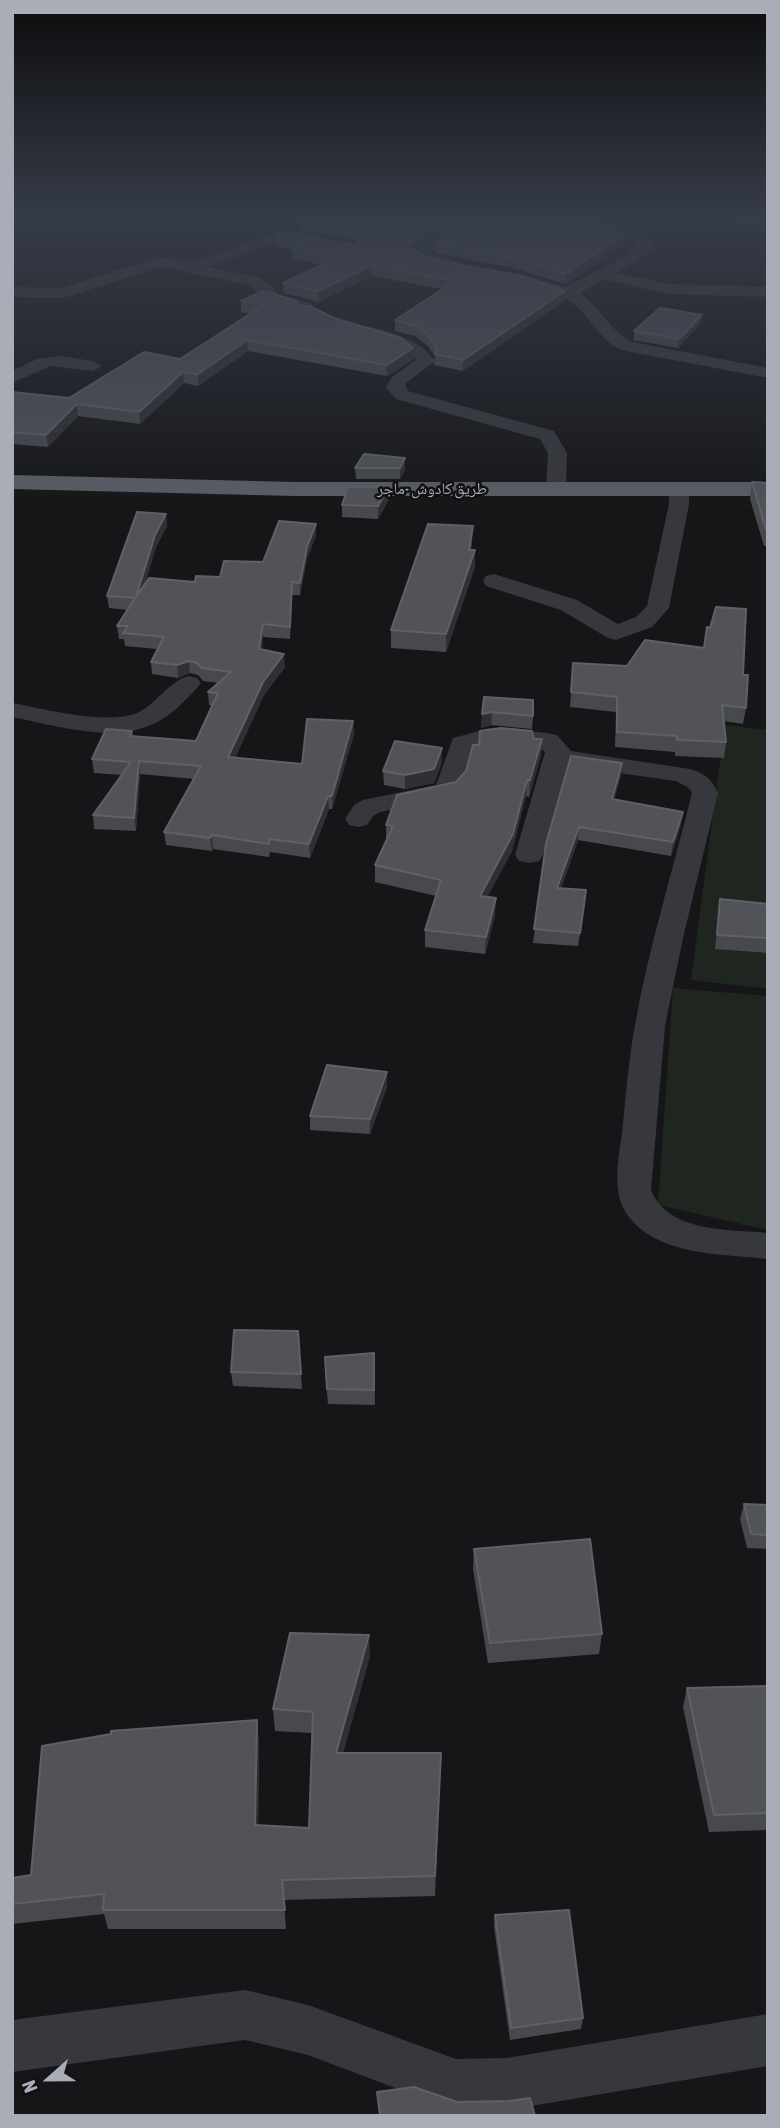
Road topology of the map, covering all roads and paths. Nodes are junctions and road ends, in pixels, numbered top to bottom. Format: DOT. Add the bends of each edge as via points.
graph roads {
  1 [pos="594,318"];
  2 [pos="350,326"];
  3 [pos="93,366"];
  4 [pos="768,373"];
  5 [pos="12,378"];
  6 [pos="12,482"];
  7 [pos="556,489"];
  8 [pos="679,489"];
  9 [pos="768,489"];
  10 [pos="494,581"];
  11 [pos="189,683"];
  12 [pos="12,710"];
  13 [pos="558,757"];
  14 [pos="358,818"];
  15 [pos="529,855"];
  16 [pos="768,1247"];
  17 [pos="768,2040"];
  18 [pos="12,2046"];
  1 -- 4 [label="street" via="608,337 627,346"];
  2 -- 7 [label="street" via="420,351 426,361 397,382 395,388 402,396 547,435 558,454"];
  3 -- 5 [label="street" via="52,359"];
  6 -- 7 [label="highway, طريق كادوش -ماجر"];
  7 -- 8 [label="highway, طريق كادوش -ماجر"];
  8 -- 9 [label="highway, طريق كادوش -ماجر"];
  8 -- 10 [label="street" via="658,608 644,622 616,633 569,604"];
  11 -- 12 [label="street" via="155,713 135,723"];
  13 -- 14 [label="street" via="558,750 548,740 468,738 462,743 445,792 372,806"];
  13 -- 15 [label="street"];
  13 -- 16 [label="street" via="681,774 702,785 705,793 650,1026 634,1191 644,1214 666,1230"];
  17 -- 18 [label="street" via="508,2084 456,2085 308,2030 245,2015"];
}
